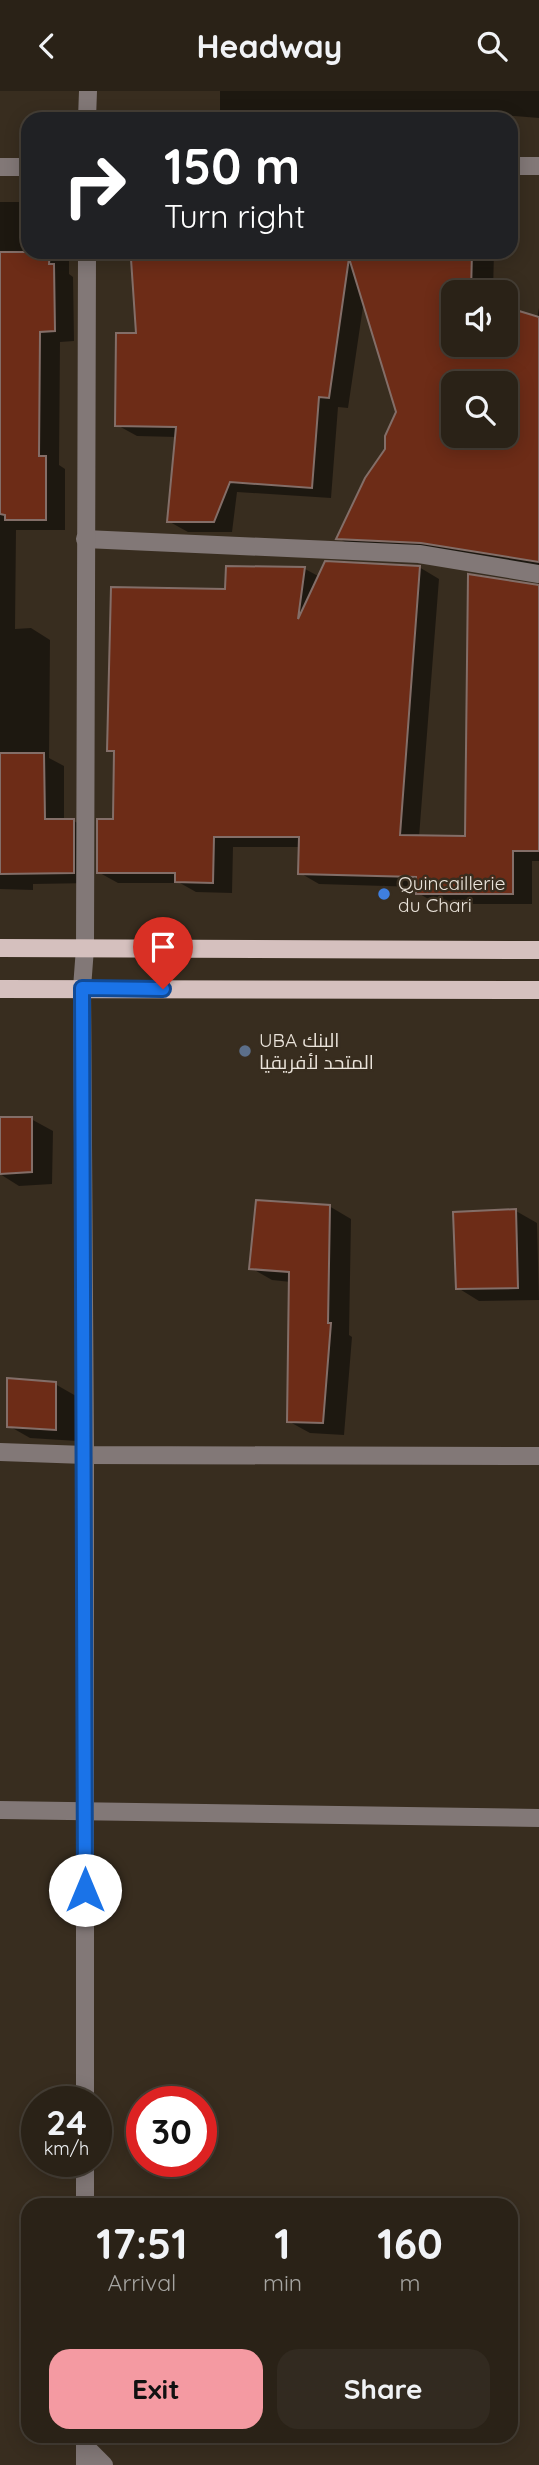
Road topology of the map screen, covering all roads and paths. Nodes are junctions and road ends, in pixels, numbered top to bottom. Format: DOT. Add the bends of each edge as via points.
graph roads {
  1 [pos="88,91"];
  2 [pos="88,112"];
  3 [pos="518,166"];
  4 [pos="539,166"];
  5 [pos="0,167"];
  6 [pos="21,167"];
  7 [pos="87,259"];
  8 [pos="85,539"];
  9 [pos="539,574"];
  10 [pos="85,947"];
  11 [pos="0,948"];
  12 [pos="539,950"];
  13 [pos="82,988"];
  14 [pos="0,989"];
  15 [pos="539,990"];
  16 [pos="0,1452"];
  17 [pos="85,1455"];
  18 [pos="539,1456"];
  19 [pos="0,1810"];
  20 [pos="85,1810"];
  21 [pos="539,1818"];
  22 [pos="85,2086"];
  23 [pos="85,2177"];
  24 [pos="85,2198"];
  25 [pos="85,2443"];
  26 [pos="87,2443"];
  27 [pos="86,2465"];
  28 [pos="104,2465"];
  1 -- 2 [label="street"];
  3 -- 4 [label="street"];
  5 -- 6 [label="street"];
  7 -- 8 [label="street"];
  8 -- 9 [label="street" via="419,554"];
  8 -- 10 [label="street"];
  10 -- 11 [label="main road"];
  10 -- 12 [label="main road"];
  10 -- 13 [label="street"];
  13 -- 14 [label="main road"];
  13 -- 15 [label="main road"];
  13 -- 17 [label="street"];
  16 -- 17 [label="street"];
  17 -- 18 [label="street"];
  17 -- 20 [label="street"];
  19 -- 20 [label="street"];
  20 -- 21 [label="street"];
  20 -- 22 [label="street"];
  23 -- 24 [label="street"];
  25 -- 27 [label="street"];
  26 -- 28 [label="street"];
}
